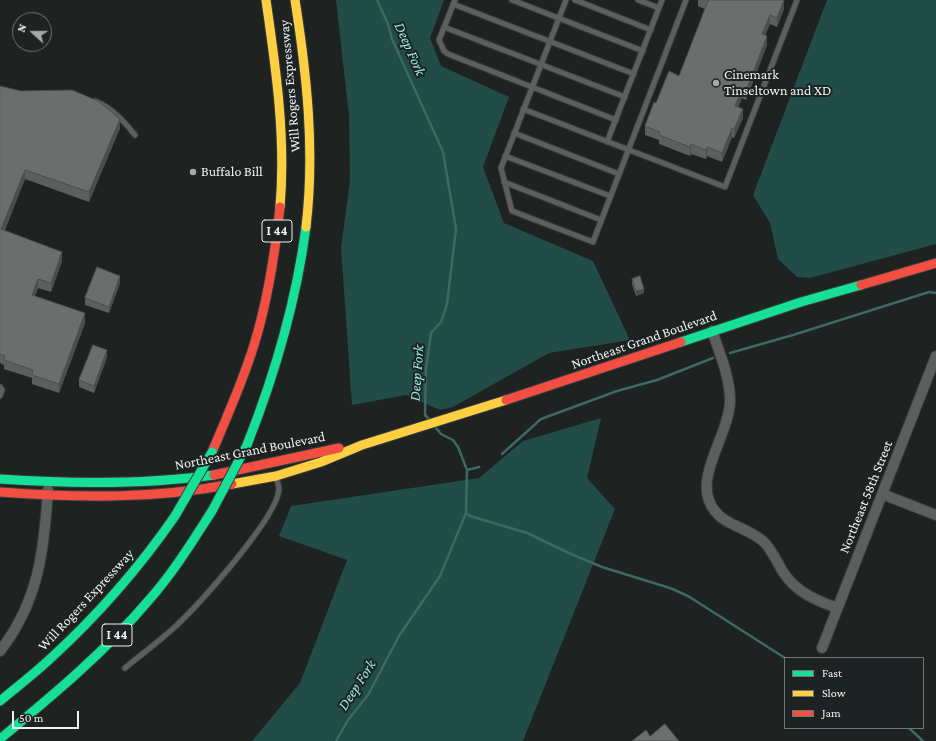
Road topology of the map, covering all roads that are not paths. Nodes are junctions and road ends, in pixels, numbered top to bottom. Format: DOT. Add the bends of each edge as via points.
graph roads {
  1 [pos="266,0"];
  2 [pos="296,0"];
  3 [pos="512,0"];
  4 [pos="566,0"];
  5 [pos="575,0"];
  6 [pos="638,0"];
  7 [pos="662,0"];
  8 [pos="686,0"];
  9 [pos="797,0"];
  10 [pos="454,2"];
  11 [pos="659,8"];
  12 [pos="559,18"];
  13 [pos="444,27"];
  14 [pos="651,30"];
  15 [pos="550,41"];
  16 [pos="643,51"];
  17 [pos="541,64"];
  18 [pos="634,74"];
  19 [pos="532,87"];
  20 [pos="625,97"];
  21 [pos="91,99"];
  22 [pos="523,109"];
  23 [pos="616,120"];
  24 [pos="514,133"];
  25 [pos="135,135"];
  26 [pos="607,142"];
  27 [pos="628,150"];
  28 [pos="505,156"];
  29 [pos="619,174"];
  30 [pos="504,182"];
  31 [pos="610,196"];
  32 [pos="601,220"];
  33 [pos="936,263"];
  34 [pos="712,331"];
  35 [pos="936,356"];
  36 [pos="934,370"];
  37 [pos="0,387"];
  38 [pos="0,396"];
  39 [pos="362,444"];
  40 [pos="273,463"];
  41 [pos="276,476"];
  42 [pos="0,480"];
  43 [pos="49,483"];
  44 [pos="0,492"];
  45 [pos="882,494"];
  46 [pos="48,496"];
  47 [pos="936,515"];
  48 [pos="837,608"];
  49 [pos="822,648"];
  50 [pos="0,651"];
  51 [pos="126,668"];
  52 [pos="0,701"];
  53 [pos="0,739"];
  1 -- 52 [label="main road, Will Rogers Expressway / I 44, bridge" via="281,120 282,159 273,264 254,344 239,389 212,452 153,548 113,596 58,652"];
  2 -- 53 [label="main road, Will Rogers Expressway / I 44, bridge" via="310,131 305,234 294,304 282,353 248,445 191,544 140,612 76,675"];
  3 -- 12 [label="lane"];
  4 -- 12 [label="lane"];
  5 -- 14 [label="lane"];
  6 -- 11 [label="lane"];
  7 -- 11 [label="lane"];
  8 -- 27 [label="lane"];
  9 -- 27 [label="lane" via="725,187"];
  10 -- 13 [label="lane"];
  10 -- 15 [label="lane"];
  11 -- 14 [label="lane"];
  12 -- 15 [label="lane"];
  12 -- 16 [label="lane"];
  13 -- 17 [label="lane"];
  13 -- 19 [label="lane" via="439,40 448,54"];
  14 -- 16 [label="lane"];
  15 -- 17 [label="lane"];
  15 -- 18 [label="lane"];
  16 -- 18 [label="lane"];
  17 -- 19 [label="lane"];
  17 -- 20 [label="lane"];
  18 -- 20 [label="lane"];
  19 -- 22 [label="lane"];
  19 -- 23 [label="lane"];
  20 -- 23 [label="lane"];
  21 -- 25 [label="lane" via="103,104 120,117"];
  22 -- 24 [label="lane"];
  22 -- 26 [label="lane"];
  23 -- 26 [label="lane"];
  24 -- 28 [label="lane"];
  24 -- 29 [label="lane"];
  26 -- 27 [label="lane"];
  27 -- 29 [label="lane"];
  28 -- 30 [label="lane" via="501,168"];
  28 -- 31 [label="lane"];
  29 -- 31 [label="lane"];
  30 -- 32 [label="lane"];
  30 -- 32 [label="lane" via="512,211 593,242"];
  31 -- 32 [label="lane"];
  33 -- 34 [label="main road, Northeast Grand Boulevard"];
  34 -- 39 [label="main road, Northeast Grand Boulevard" via="572,380"];
  34 -- 48 [label="street" via="726,373 730,402 725,430 706,483 711,505 724,520 753,533 764,542 800,591"];
  35 -- 36 [label="street, Northeast 58th Street"];
  36 -- 45 [label="street, Northeast 58th Street"];
  37 -- 38 [label="lane"];
  39 -- 40 [label="main road, Northeast Grand Boulevard"];
  39 -- 41 [label="main road, Northeast Grand Boulevard" via="321,462"];
  40 -- 41 [label="lane"];
  40 -- 43 [label="main road, Northeast Grand Boulevard" via="215,475 163,481 105,485"];
  41 -- 46 [label="main road, Northeast Grand Boulevard" via="207,489 155,494"];
  41 -- 51 [label="lane" via="279,490 272,508 253,538 212,588 177,625"];
  42 -- 43 [label="main road, Northeast Grand Boulevard"];
  43 -- 46 [label="street"];
  44 -- 46 [label="main road, Northeast Grand Boulevard"];
  45 -- 47 [label="street"];
  45 -- 48 [label="street, Northeast 58th Street"];
  46 -- 50 [label="street" via="38,573 24,612"];
  48 -- 49 [label="street, Northeast 58th Street"];
}
